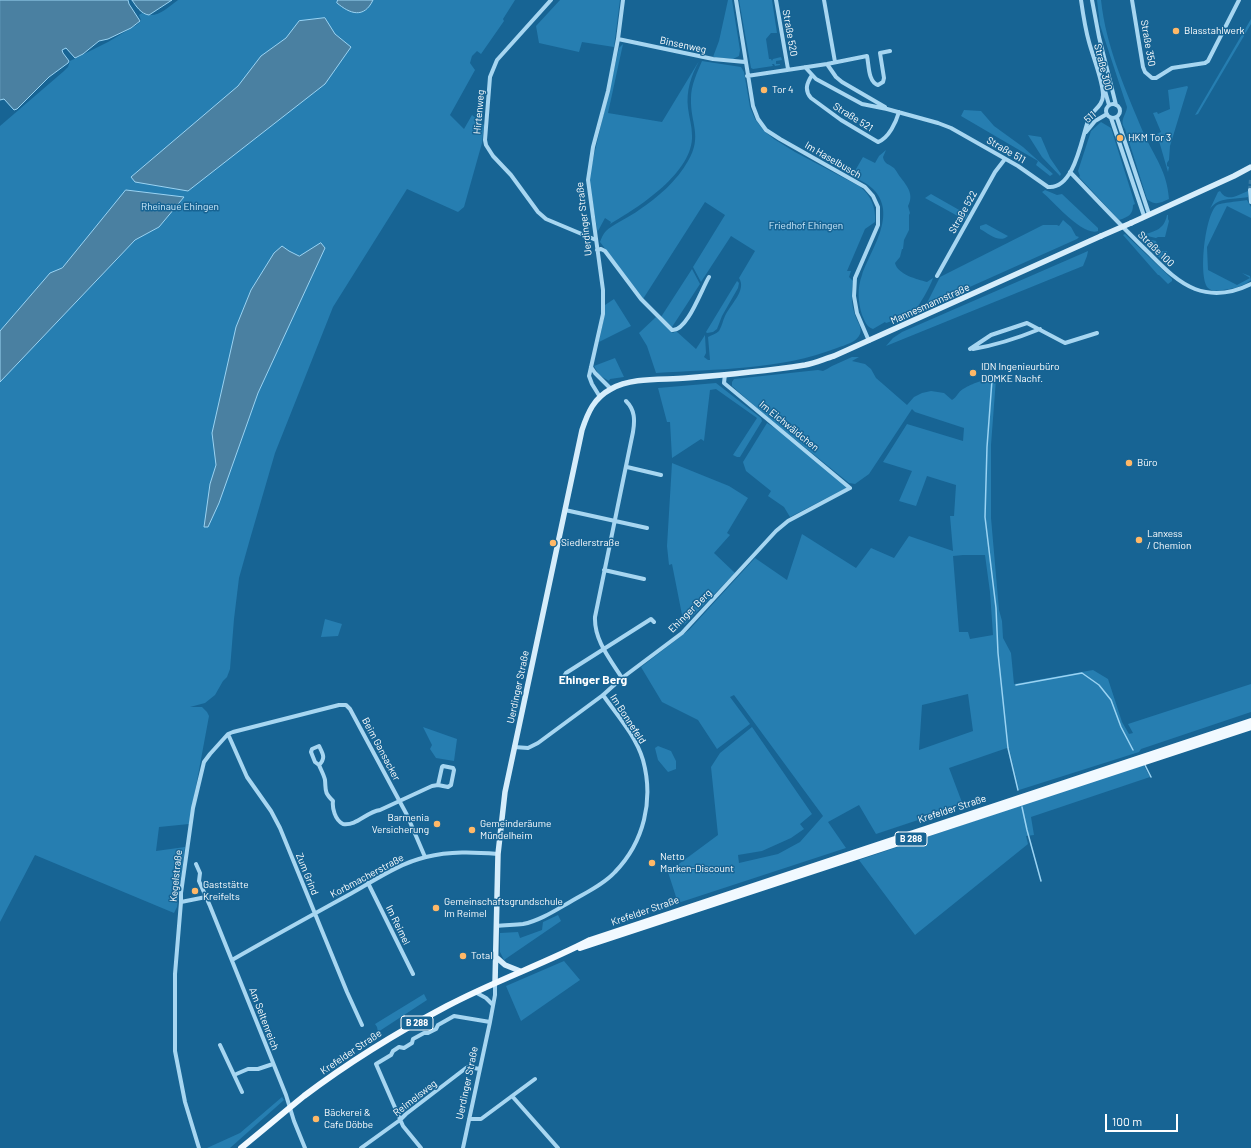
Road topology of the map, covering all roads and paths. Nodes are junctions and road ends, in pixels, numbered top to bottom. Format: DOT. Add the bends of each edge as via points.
graph roads {
  1 [pos="551,0"];
  2 [pos="623,0"];
  3 [pos="736,0"];
  4 [pos="776,0"];
  5 [pos="824,0"];
  6 [pos="1081,0"];
  7 [pos="1092,0"];
  8 [pos="1132,0"];
  9 [pos="1239,0"];
  10 [pos="618,39"];
  11 [pos="1088,40"];
  12 [pos="890,52"];
  13 [pos="745,62"];
  14 [pos="835,62"];
  15 [pos="827,64"];
  16 [pos="805,67"];
  17 [pos="788,69"];
  18 [pos="812,75"];
  19 [pos="748,76"];
  20 [pos="1110,105"];
  21 [pos="1116,105"];
  22 [pos="887,109"];
  23 [pos="899,112"];
  24 [pos="1107,114"];
  25 [pos="1111,118"];
  26 [pos="1117,118"];
  27 [pos="1085,134"];
  28 [pos="1005,159"];
  29 [pos="1251,167"];
  30 [pos="1070,172"];
  31 [pos="1250,190"];
  32 [pos="1251,202"];
  33 [pos="1146,215"];
  34 [pos="596,240"];
  35 [pos="597,250"];
  36 [pos="937,276"];
  37 [pos="710,277"];
  38 [pos="1251,284"];
  39 [pos="1040,330"];
  40 [pos="1097,333"];
  41 [pos="870,341"];
  42 [pos="591,366"];
  43 [pos="725,374"];
  44 [pos="611,389"];
  45 [pos="600,397"];
  46 [pos="626,400"];
  47 [pos="627,468"];
  48 [pos="661,475"];
  49 [pos="850,488"];
  50 [pos="565,510"];
  51 [pos="615,520"];
  52 [pos="647,528"];
  53 [pos="604,570"];
  54 [pos="644,579"];
  55 [pos="654,622"];
  56 [pos="604,649"];
  57 [pos="563,678"];
  58 [pos="622,678"];
  59 [pos="603,695"];
  60 [pos="1251,721"];
  61 [pos="1251,727"];
  62 [pos="228,734"];
  63 [pos="514,747"];
  64 [pos="319,765"];
  65 [pos="438,784"];
  66 [pos="400,801"];
  67 [pos="498,854"];
  68 [pos="425,857"];
  69 [pos="196,864"];
  70 [pos="368,883"];
  71 [pos="206,897"];
  72 [pos="181,902"];
  73 [pos="314,914"];
  74 [pos="496,926"];
  75 [pos="570,950"];
  76 [pos="496,957"];
  77 [pos="232,960"];
  78 [pos="520,971"];
  79 [pos="413,974"];
  80 [pos="495,983"];
  81 [pos="475,992"];
  82 [pos="493,1005"];
  83 [pos="490,1022"];
  84 [pos="362,1025"];
  85 [pos="220,1044"];
  86 [pos="273,1064"];
  87 [pos="480,1070"];
  88 [pos="234,1076"];
  89 [pos="535,1079"];
  90 [pos="242,1092"];
  91 [pos="512,1096"];
  92 [pos="290,1108"];
  93 [pos="469,1119"];
  94 [pos="400,1120"];
  95 [pos="199,1148"];
  96 [pos="241,1148"];
  97 [pos="305,1148"];
  98 [pos="361,1148"];
  99 [pos="421,1148"];
  100 [pos="463,1148"];
  101 [pos="558,1148"];
  1 -- 34 [label="street, Hirtenweg" via="497,60 490,77 485,140 493,156 511,175 538,212 546,219"];
  2 -- 10 [label="street, Uerdinger Straße"];
  3 -- 13 [label="street, Im Haselbusch"];
  4 -- 17 [label="street, Straße 520"];
  5 -- 14 [label="street"];
  6 -- 11 [label="street, Straße 300"];
  7 -- 21 [label="street, Straße 300"];
  8 -- 9 [label="street, Straße 350" via="1144,67 1148,76 1156,78 1172,68 1208,61"];
  10 -- 13 [label="street, Binsenweg" via="713,59"];
  10 -- 34 [label="street, Uerdinger Straße" via="588,180"];
  11 -- 20 [label="street"];
  11 -- 27 [label="street, Straße 300" via="1103,95 1090,118"];
  12 -- 14 [label="street" via="880,54 884,78 878,85 872,80 867,56"];
  13 -- 19 [label="street, Im Haselbusch"];
  14 -- 15 [label="street"];
  15 -- 16 [label="street"];
  15 -- 22 [label="street, Straße 511" via="842,82"];
  16 -- 17 [label="street"];
  16 -- 18 [label="street, Straße 511"];
  17 -- 19 [label="street"];
  18 -- 22 [label="street, Straße 511" via="862,104"];
  18 -- 23 [label="street, Straße 521" via="806,86 810,98 878,142 893,126"];
  19 -- 41 [label="street, Im Haselbusch" via="753,106 766,130 865,187 873,196 878,208 878,225 855,278 854,296 857,313"];
  20 -- 21 [label="street"];
  20 -- 24 [label="street"];
  21 -- 26 [label="street" via="1120,110"];
  22 -- 23 [label="street, Straße 511"];
  23 -- 28 [label="street, Straße 511" via="938,122"];
  24 -- 25 [label="street"];
  24 -- 27 [label="street, 511" via="1095,121"];
  25 -- 26 [label="street"];
  25 -- 33 [label="street"];
  26 -- 33 [label="street"];
  27 -- 30 [label="street, Straße 511"];
  28 -- 30 [label="street, Straße 511" via="1048,188 1059,185"];
  28 -- 36 [label="street, Straße 522" via="995,172"];
  29 -- 33 [label="main road, Mannesmannstraße"];
  30 -- 38 [label="street, Straße 100" via="1116,221 1186,285 1205,292 1217,293 1230,292"];
  31 -- 32 [label="street"];
  33 -- 41 [label="main road, Mannesmannstraße, bridge"];
  34 -- 35 [label="street, Uerdinger Straße"];
  35 -- 37 [label="street" via="605,251 641,300 672,330 681,327 698,302"];
  35 -- 42 [label="street, Uerdinger Straße" via="603,314"];
  39 -- 39 [label="street" via="1027,324 991,335 970,349 1006,342"];
  39 -- 40 [label="street" via="1065,343"];
  41 -- 43 [label="main road, Mannesmannstraße" via="806,364"];
  42 -- 44 [label="street"];
  42 -- 45 [label="street, Uerdinger Straße" via="589,376"];
  43 -- 44 [label="main road, Mannesmannstraße" via="630,382"];
  43 -- 49 [label="street, Im Eichwäldchen" via="724,383"];
  44 -- 45 [label="main road, Mannesmannstraße"];
  45 -- 50 [label="main road, Uerdinger Straße" via="589,411 584,425"];
  46 -- 47 [label="street" via="633,410 635,422"];
  47 -- 48 [label="street"];
  47 -- 51 [label="street"];
  49 -- 58 [label="street, Ehinger Berg" via="788,521 682,633"];
  50 -- 51 [label="street"];
  50 -- 63 [label="main road, Uerdinger Straße"];
  51 -- 52 [label="street"];
  51 -- 53 [label="street"];
  53 -- 54 [label="street"];
  53 -- 56 [label="street" via="594,627"];
  55 -- 56 [label="street" via="651,619"];
  56 -- 57 [label="street" via="566,673"];
  56 -- 58 [label="street"];
  58 -- 59 [label="street, Ehinger Berg"];
  59 -- 63 [label="street, Ehinger Berg" via="538,743 528,748"];
  59 -- 74 [label="street, Im Bonnefeld" via="629,732 642,759 646,775 648,794 644,823 637,841 615,873 557,910 524,924"];
  60 -- 75 [label="main road, Krefelder Straße / B 288" via="629,926"];
  61 -- 75 [label="main road, Krefelder Straße / B 288" via="589,946"];
  62 -- 66 [label="street, Beim Gansacker" via="346,705 350,708"];
  62 -- 72 [label="street, Kegelstraße" via="204,762 193,808"];
  62 -- 73 [label="street, Zum Grind" via="247,777 280,828"];
  63 -- 67 [label="main road, Uerdinger Straße" via="505,792"];
  64 -- 66 [label="street" via="324,778 324,788 333,801 332,807 340,823 353,823"];
  65 -- 65 [label="street" via="448,787 451,785 453,768 442,767"];
  65 -- 66 [label="street"];
  66 -- 68 [label="street, Beim Gansacker"];
  67 -- 68 [label="street, Korbmacherstraße" via="463,852"];
  67 -- 74 [label="main road, Uerdinger Straße"];
  68 -- 70 [label="street, Korbmacherstraße" via="409,862"];
  69 -- 71 [label="street, Am Seltenreich"];
  70 -- 73 [label="street, Korbmacherstraße"];
  70 -- 79 [label="street, Im Reimel"];
  71 -- 72 [label="street"];
  71 -- 77 [label="street, Am Seltenreich"];
  72 -- 95 [label="street, Kegelstraße" via="175,974 175,1051 185,1102"];
  73 -- 77 [label="street, Korbmacherstraße"];
  73 -- 84 [label="street, Zum Grind"];
  74 -- 76 [label="main road, Uerdinger Straße"];
  75 -- 78 [label="main road, Krefelder Straße / B 288"];
  76 -- 78 [label="main road" via="505,965"];
  76 -- 80 [label="main road, Uerdinger Straße"];
  77 -- 86 [label="street, Am Seltenreich"];
  78 -- 80 [label="main road, Krefelder Straße / B 288"];
  80 -- 81 [label="main road, Krefelder Straße / B 288"];
  80 -- 82 [label="street, Uerdinger Straße"];
  81 -- 82 [label="street"];
  81 -- 92 [label="main road, Krefelder Straße / B 288" via="386,1040"];
  82 -- 83 [label="street, Uerdinger Straße"];
  83 -- 87 [label="street, Uerdinger Straße"];
  83 -- 94 [label="street" via="454,1016 428,1033 413,1039 412,1043 404,1048 399,1047 392,1051 391,1055 376,1064"];
  85 -- 88 [label="street"];
  86 -- 88 [label="street" via="248,1069"];
  86 -- 92 [label="street, Am Seltenreich"];
  87 -- 93 [label="street, Uerdinger Straße"];
  87 -- 94 [label="street, Reimelsweg" via="466,1068"];
  88 -- 90 [label="street"];
  89 -- 91 [label="street"];
  91 -- 93 [label="street" via="481,1119"];
  91 -- 101 [label="street"];
  92 -- 96 [label="main road, Krefelder Straße / B 288"];
  92 -- 97 [label="street, Am Seltenreich"];
  93 -- 100 [label="street, Uerdinger Straße"];
  94 -- 98 [label="street, Reimelsweg"];
  94 -- 99 [label="street"];
}
